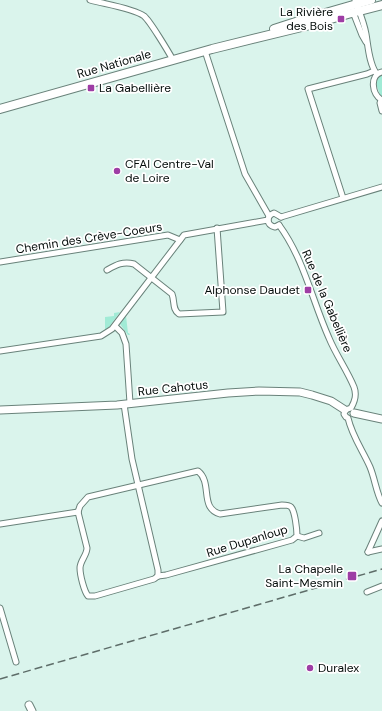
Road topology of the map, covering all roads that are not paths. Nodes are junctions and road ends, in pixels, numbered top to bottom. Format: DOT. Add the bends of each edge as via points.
graph roads {
  1 [pos="90,0"];
  2 [pos="361,4"];
  3 [pos="382,5"];
  4 [pos="205,51"];
  5 [pos="173,60"];
  6 [pos="378,72"];
  7 [pos="382,100"];
  8 [pos="0,109"];
  9 [pos="382,111"];
  10 [pos="382,188"];
  11 [pos="343,198"];
  12 [pos="281,217"];
  13 [pos="268,218"];
  14 [pos="279,225"];
  15 [pos="217,228"];
  16 [pos="180,240"];
  17 [pos="0,262"];
  18 [pos="106,270"];
  19 [pos="152,278"];
  20 [pos="115,326"];
  21 [pos="0,350"];
  22 [pos="127,404"];
  23 [pos="0,410"];
  24 [pos="350,412"];
  25 [pos="382,419"];
  26 [pos="138,485"];
  27 [pos="382,503"];
  28 [pos="78,512"];
  29 [pos="382,521"];
  30 [pos="0,524"];
  31 [pos="319,533"];
  32 [pos="297,536"];
  33 [pos="382,548"];
  34 [pos="158,576"];
  35 [pos="382,586"];
  36 [pos="367,592"];
  37 [pos="0,608"];
  38 [pos="16,662"];
  1 -- 5 [label="street" via="144,16"];
  2 -- 3 [label="main road, Rue Nationale"];
  2 -- 4 [label="main road, Rue Nationale" via="310,25"];
  2 -- 6 [label="street" via="362,35"];
  4 -- 5 [label="main road, Rue Nationale"];
  4 -- 13 [label="street" via="245,174"];
  5 -- 8 [label="main road, Rue Nationale"];
  6 -- 7 [label="street" via="373,82 377,96"];
  6 -- 11 [label="street" via="308,89"];
  7 -- 9 [label="street"];
  10 -- 11 [label="street"];
  11 -- 12 [label="street"];
  12 -- 13 [label="street" via="274,213"];
  12 -- 14 [label="street"];
  13 -- 14 [label="street" via="272,226"];
  13 -- 15 [label="street"];
  14 -- 24 [label="street, Rue de la Gabellière" via="298,256 329,338 354,387 355,401"];
  15 -- 16 [label="street" via="184,235"];
  15 -- 19 [label="street" via="223,312 180,314 176,312 172,294"];
  16 -- 17 [label="street, Chemin des Crève-Coeurs" via="168,235"];
  16 -- 19 [label="street"];
  18 -- 19 [label="street" via="127,262 134,264"];
  19 -- 20 [label="street"];
  20 -- 21 [label="street" via="101,336"];
  20 -- 22 [label="street" via="126,344"];
  22 -- 23 [label="street, Rue Cahotus"];
  22 -- 24 [label="street, Rue Cahotus" via="228,392 300,392 331,401"];
  22 -- 26 [label="street" via="132,459"];
  24 -- 25 [label="street"];
  24 -- 27 [label="street" via="350,426 371,470"];
  26 -- 28 [label="street" via="88,497"];
  26 -- 32 [label="street, Rue Dupanloup" via="198,471 204,477 210,508 214,512 220,514 290,506"];
  26 -- 34 [label="street"];
  28 -- 30 [label="street"];
  28 -- 34 [label="street, Rue Dupanloup" via="87,548 80,568 88,596"];
  29 -- 33 [label="street" via="368,552"];
  31 -- 32 [label="street" via="304,538"];
  32 -- 34 [label="street, Rue Dupanloup" via="292,540"];
  35 -- 36 [label="street"];
  37 -- 38 [label="street"];
}
